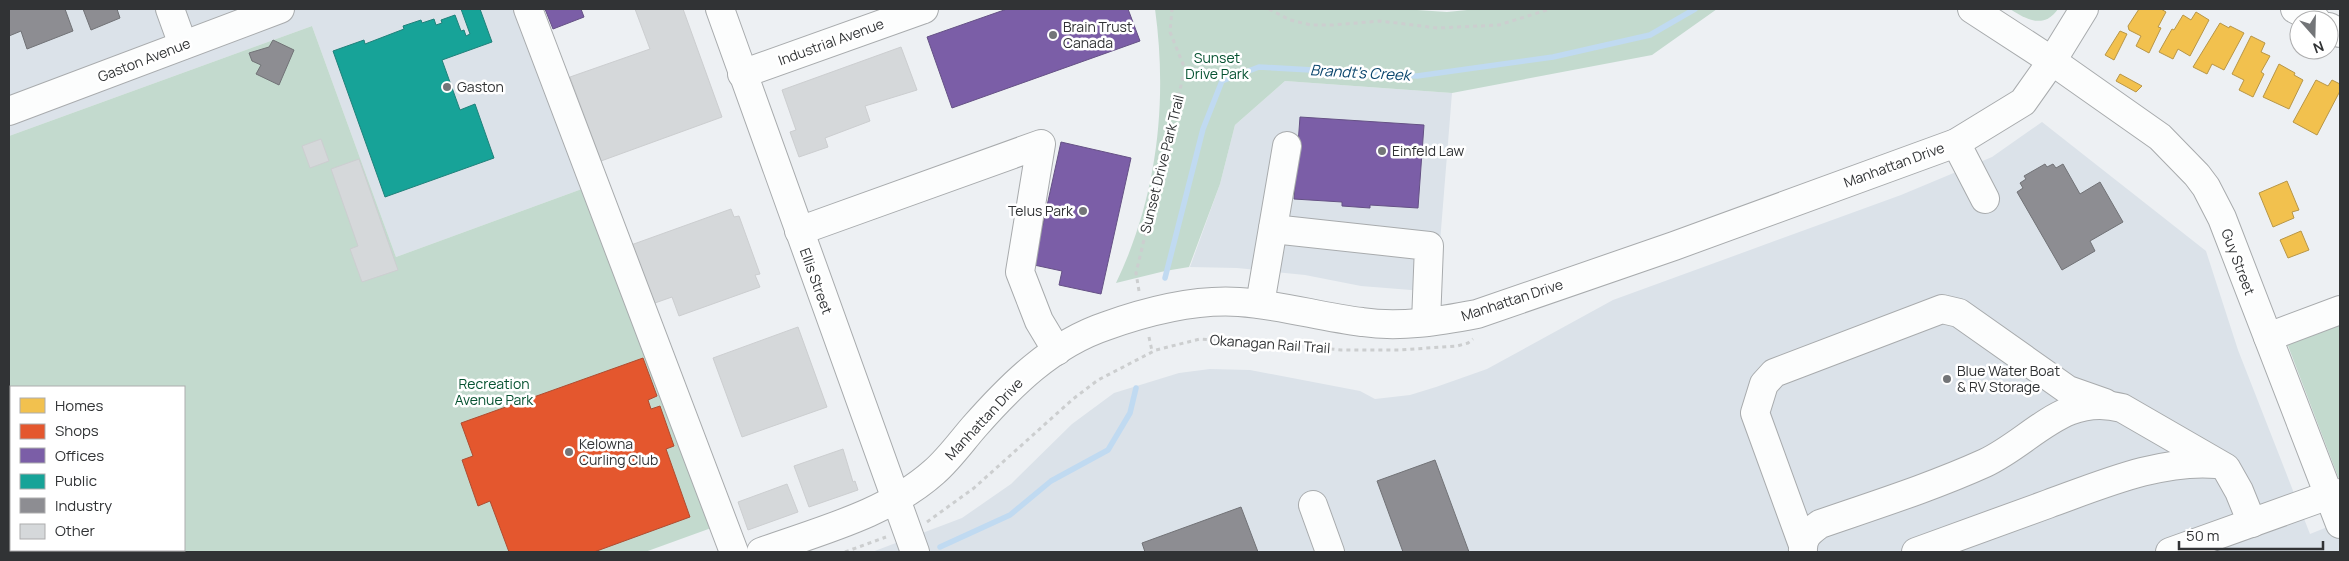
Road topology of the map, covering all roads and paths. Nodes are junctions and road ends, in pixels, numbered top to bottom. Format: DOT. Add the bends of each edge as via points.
graph roads {
  1 [pos="170,9"];
  2 [pos="280,9"];
  3 [pos="528,9"];
  4 [pos="720,9"];
  5 [pos="1172,9"];
  6 [pos="1269,9"];
  7 [pos="1550,9"];
  8 [pos="1972,9"];
  9 [pos="2084,9"];
  10 [pos="922,10"];
  11 [pos="183,45"];
  12 [pos="2052,61"];
  13 [pos="742,74"];
  14 [pos="9,111"];
  15 [pos="1956,143"];
  16 [pos="1287,146"];
  17 [pos="1985,199"];
  18 [pos="1273,229"];
  19 [pos="799,231"];
  20 [pos="1139,292"];
  21 [pos="1260,304"];
  22 [pos="2340,310"];
  23 [pos="1426,322"];
  24 [pos="1480,334"];
  25 [pos="2268,336"];
  26 [pos="1057,351"];
  27 [pos="2105,403"];
  28 [pos="2221,465"];
  29 [pos="2335,494"];
  30 [pos="894,499"];
  31 [pos="1313,505"];
  32 [pos="929,521"];
  33 [pos="2252,522"];
  34 [pos="2340,524"];
  35 [pos="880,539"];
  36 [pos="1803,548"];
  37 [pos="734,552"];
  38 [pos="761,552"];
  39 [pos="845,552"];
  40 [pos="914,552"];
  41 [pos="1330,552"];
  42 [pos="1916,552"];
  43 [pos="2170,552"];
  1 -- 11 [label="street"];
  2 -- 11 [label="street, Gaston Avenue"];
  3 -- 37 [label="street"];
  4 -- 13 [label="street, Ellis Street"];
  5 -- 20 [label="path, Sunset Drive Park Trail" via="1170,32 1185,68 1136,273"];
  6 -- 7 [label="path" via="1290,20 1311,25 1380,21 1438,28 1499,25"];
  8 -- 12 [label="street, Guy Street"];
  9 -- 12 [label="street, Manhattan Drive"];
  10 -- 13 [label="street, Industrial Avenue"];
  11 -- 14 [label="street, Gaston Avenue"];
  12 -- 15 [label="street, Manhattan Drive" via="2023,102"];
  12 -- 25 [label="street, Guy Street" via="2160,137 2197,174 2222,218"];
  13 -- 19 [label="street, Ellis Street"];
  15 -- 17 [label="street"];
  15 -- 23 [label="street, Manhattan Drive" via="1477,314"];
  16 -- 18 [label="street"];
  18 -- 21 [label="street"];
  18 -- 23 [label="street" via="1429,246"];
  19 -- 26 [label="street" via="1041,144 1020,272 1039,321"];
  19 -- 30 [label="street, Ellis Street"];
  21 -- 23 [label="street, Manhattan Drive" via="1364,323"];
  21 -- 26 [label="street, Manhattan Drive" via="1196,304 1144,314 1104,326"];
  22 -- 25 [label="street"];
  24 -- 32 [label="path, Okanagan Rail Trail" via="1457,346 1399,350 1340,350 1200,339 1156,350 1098,380 1073,398 974,488"];
  25 -- 29 [label="street, Guy Street"];
  26 -- 30 [label="street, Manhattan Drive" via="1002,395 934,472"];
  27 -- 28 [label="street" via="2122,408"];
  27 -- 36 [label="street" via="2054,417 1987,462 1820,524 1807,533"];
  27 -- 36 [label="street" via="2068,390 1959,313 1942,309 1774,373 1764,384 1755,414"];
  28 -- 33 [label="street" via="2239,491"];
  28 -- 42 [label="street" via="2194,462 2173,465 2105,483"];
  29 -- 33 [label="street"];
  29 -- 34 [label="street, Guy Street"];
  30 -- 38 [label="street, Manhattan Drive" via="866,514"];
  30 -- 40 [label="street, Ellis Street"];
  31 -- 41 [label="street"];
  33 -- 43 [label="street"];
  35 -- 39 [label="path"];
}
